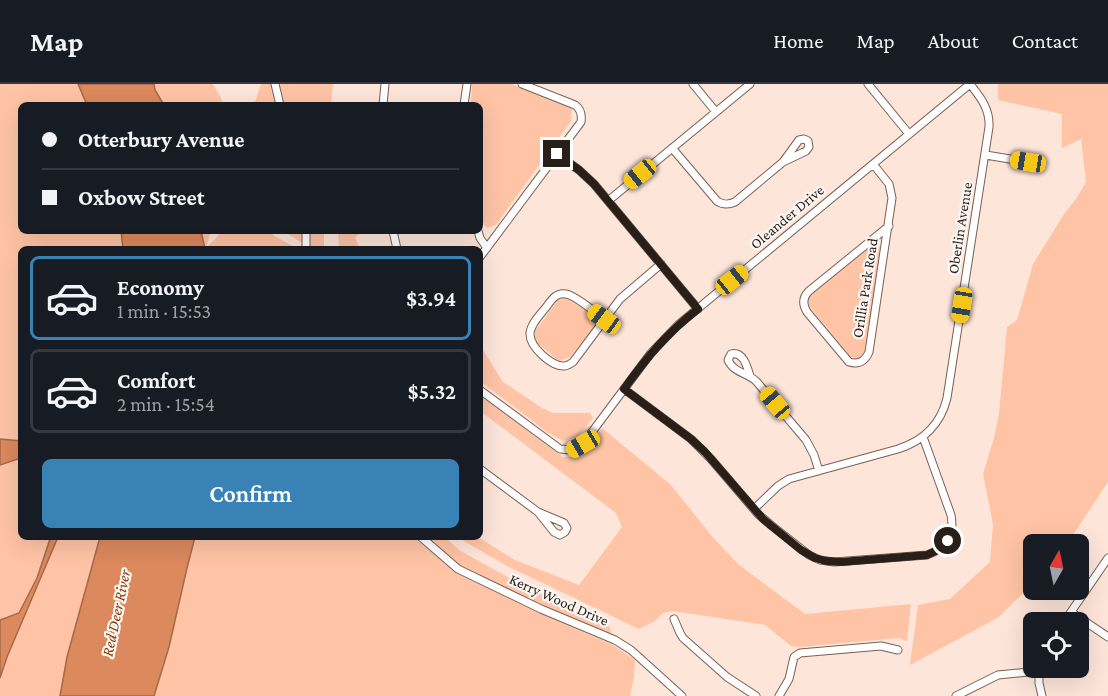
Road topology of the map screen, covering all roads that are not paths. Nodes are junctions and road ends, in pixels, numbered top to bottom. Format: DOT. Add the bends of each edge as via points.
graph roads {
  1 [pos="275,84"];
  2 [pos="385,84"];
  3 [pos="467,84"];
  4 [pos="522,84"];
  5 [pos="693,84"];
  6 [pos="750,84"];
  7 [pos="868,84"];
  8 [pos="970,84"];
  9 [pos="279,102"];
  10 [pos="383,102"];
  11 [pos="464,102"];
  12 [pos="716,112"];
  13 [pos="909,134"];
  14 [pos="672,148"];
  15 [pos="557,154"];
  16 [pos="986,155"];
  17 [pos="783,162"];
  18 [pos="1028,162"];
  19 [pos="873,164"];
  20 [pos="608,201"];
  21 [pos="889,226"];
  22 [pos="479,234"];
  23 [pos="486,248"];
  24 [pos="483,252"];
  25 [pos="661,264"];
  26 [pos="698,309"];
  27 [pos="604,319"];
  28 [pos="750,376"];
  29 [pos="624,389"];
  30 [pos="483,392"];
  31 [pos="923,437"];
  32 [pos="483,471"];
  33 [pos="819,471"];
  34 [pos="754,509"];
  35 [pos="538,512"];
  36 [pos="424,540"];
  37 [pos="1108,558"];
  38 [pos="1071,612"];
  39 [pos="674,619"];
  40 [pos="1089,624"];
  41 [pos="1108,637"];
  42 [pos="898,650"];
  43 [pos="1023,671"];
  44 [pos="1039,678"];
  45 [pos="961,695"];
  46 [pos="682,696"];
  47 [pos="756,696"];
  48 [pos="779,696"];
  49 [pos="1041,696"];
  1 -- 9 [label="street"];
  2 -- 10 [label="street"];
  3 -- 11 [label="street"];
  4 -- 15 [label="street" via="580,110 580,124"];
  5 -- 12 [label="street"];
  6 -- 12 [label="street"];
  7 -- 13 [label="street"];
  8 -- 13 [label="street, Oleander Drive"];
  8 -- 16 [label="street, Oberlin Avenue" via="985,104 989,117"];
  12 -- 14 [label="street"];
  13 -- 19 [label="street, Oleander Drive"];
  14 -- 17 [label="street" via="723,204 735,202"];
  14 -- 20 [label="street"];
  15 -- 20 [label="street" via="586,176"];
  15 -- 23 [label="street"];
  16 -- 18 [label="street"];
  16 -- 31 [label="street, Oberlin Avenue" via="946,404 934,427"];
  19 -- 21 [label="street, Orillia Park Road" via="892,192"];
  19 -- 26 [label="street, Oleander Drive"];
  20 -- 25 [label="street"];
  21 -- 21 [label="street, Orillia Park Road" via="804,297 807,312 849,362 861,362 869,352"];
  22 -- 23 [label="street"];
  23 -- 24 [label="street"];
  25 -- 26 [label="street"];
  25 -- 27 [label="street" via="620,299"];
  26 -- 29 [label="street, Oleander Drive" via="656,347"];
  27 -- 27 [label="street" via="572,296 558,294 533,325 530,339 552,361 568,365"];
  28 -- 33 [label="street" via="806,440"];
  29 -- 30 [label="street, Oleander Drive" via="583,444 572,450 560,449"];
  29 -- 34 [label="street" via="684,432"];
  31 -- 33 [label="street, Oberlin Avenue" via="902,448"];
  31 -- 34 [label="street" via="952,521 948,541 936,552 820,560 801,550"];
  32 -- 35 [label="street"];
  33 -- 34 [label="street, Oberlin Avenue" via="786,481"];
  36 -- 46 [label="street, Kerry Wood Drive" via="458,569 615,640"];
  37 -- 38 [label="street"];
  39 -- 47 [label="street" via="683,638 727,677"];
  40 -- 41 [label="street"];
  42 -- 48 [label="street" via="881,646 800,653 794,657 789,679"];
  43 -- 45 [label="street" via="998,675"];
  44 -- 49 [label="street"];
}
